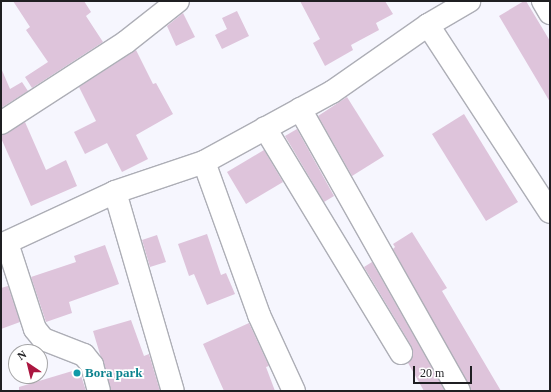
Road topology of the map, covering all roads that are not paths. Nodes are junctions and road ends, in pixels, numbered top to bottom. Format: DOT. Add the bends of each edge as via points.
graph roads {
  1 [pos="178,1"];
  2 [pos="469,1"];
  3 [pos="543,1"];
  4 [pos="550,13"];
  5 [pos="428,25"];
  6 [pos="300,109"];
  7 [pos="1,123"];
  8 [pos="265,128"];
  9 [pos="204,162"];
  10 [pos="115,192"];
  11 [pos="550,212"];
  12 [pos="4,244"];
  13 [pos="400,353"];
  14 [pos="99,391"];
  15 [pos="173,391"];
  16 [pos="294,391"];
  17 [pos="459,391"];
  1 -- 7 [label="street" via="126,42"];
  2 -- 5 [label="street"];
  3 -- 4 [label="street"];
  5 -- 6 [label="street" via="332,92"];
  5 -- 11 [label="street"];
  6 -- 8 [label="street"];
  6 -- 17 [label="street"];
  8 -- 9 [label="street"];
  8 -- 13 [label="street"];
  9 -- 10 [label="street"];
  9 -- 16 [label="street" via="259,315"];
  10 -- 12 [label="street"];
  10 -- 15 [label="street"];
  12 -- 14 [label="street" via="35,329 42,339 84,355 92,365"];
}
